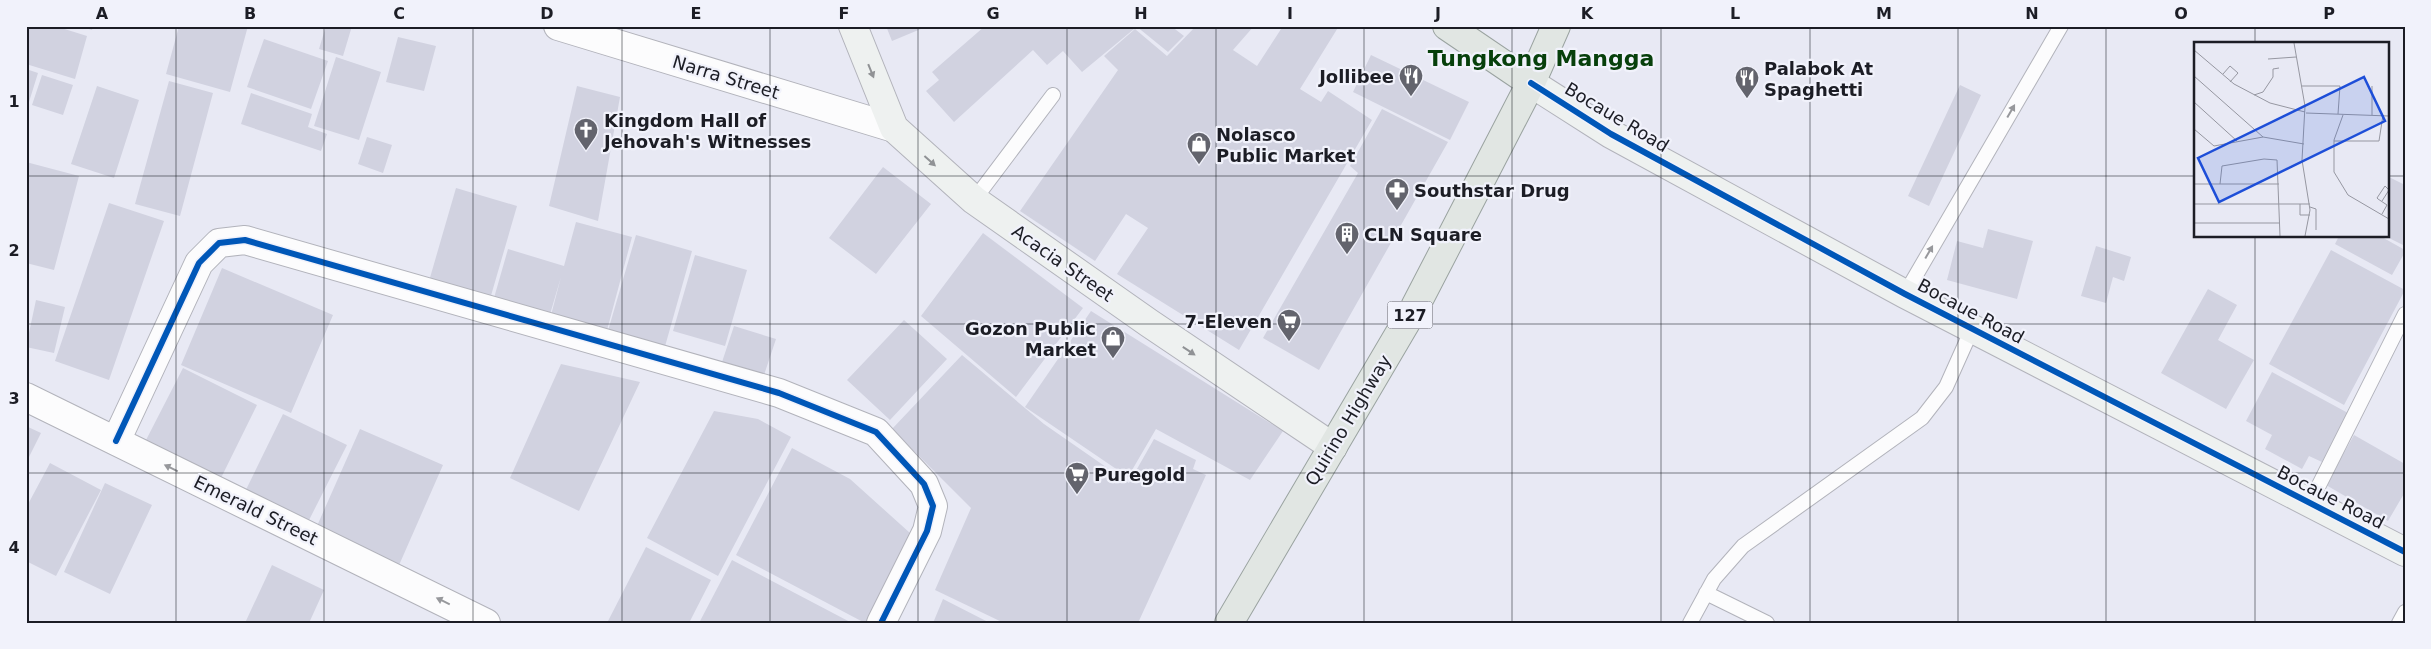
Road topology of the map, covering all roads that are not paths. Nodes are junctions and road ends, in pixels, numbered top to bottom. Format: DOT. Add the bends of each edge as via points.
graph roads {
  1 [pos="558,26"];
  2 [pos="853,26"];
  3 [pos="1447,26"];
  4 [pos="1556,26"];
  5 [pos="2061,26"];
  6 [pos="1531,83"];
  7 [pos="1053,95"];
  8 [pos="894,128"];
  9 [pos="974,200"];
  10 [pos="1905,294"];
  11 [pos="2405,314"];
  12 [pos="1972,329"];
  13 [pos="26,397"];
  14 [pos="116,441"];
  15 [pos="1332,447"];
  16 [pos="2310,503"];
  17 [pos="2405,552"];
  18 [pos="1706,592"];
  19 [pos="2405,612"];
  20 [pos="486,623"];
  21 [pos="881,623"];
  22 [pos="1229,623"];
  23 [pos="1690,623"];
  24 [pos="1767,623"];
  25 [pos="2398,623"];
  1 -- 8 [label="street, Narra Street"];
  2 -- 8 [label="street, Acacia Street, one-way"];
  3 -- 6 [label="main road"];
  4 -- 6 [label="main road, Quirino Highway / 127"];
  10 -- 5 [label="lane, one-way"];
  6 -- 10 [label="street, Bocaue Road" via="1611,134"];
  6 -- 15 [label="main road, Quirino Highway / 127" via="1415,307"];
  7 -- 9 [label="lane"];
  8 -- 9 [label="street, Acacia Street, one-way"];
  9 -- 15 [label="street, Acacia Street, one-way"];
  10 -- 12 [label="street, Bocaue Road"];
  11 -- 16 [label="lane"];
  12 -- 16 [label="street, Bocaue Road"];
  12 -- 18 [label="lane" via="1946,387 1922,418 1743,546"];
  13 -- 14 [label="street, Emerald Street"];
  20 -- 14 [label="street, Emerald Street, one-way"];
  14 -- 21 [label="street" via="199,263 219,243 245,240 779,393 876,432 924,484 933,506 927,531"];
  15 -- 22 [label="main road, Quirino Highway / 127"];
  16 -- 17 [label="street, Bocaue Road"];
  18 -- 23 [label="lane"];
  18 -- 24 [label="lane"];
  19 -- 25 [label="lane"];
}
